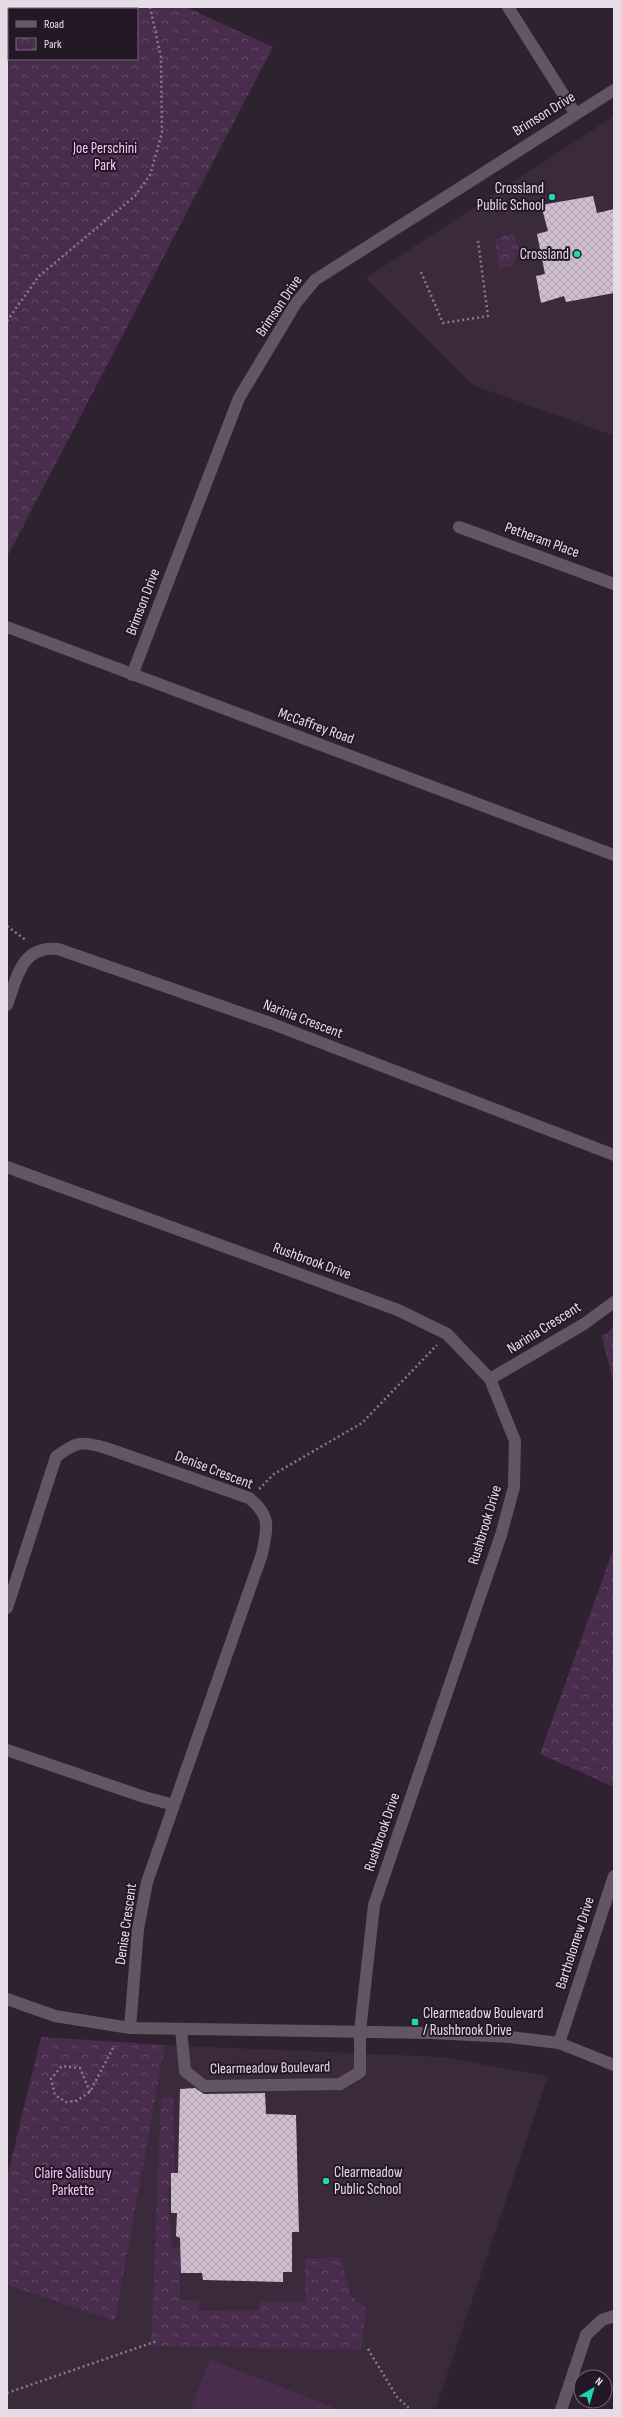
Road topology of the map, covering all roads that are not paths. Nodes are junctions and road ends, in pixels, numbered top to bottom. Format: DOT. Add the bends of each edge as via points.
graph roads {
  1 [pos="508,7"];
  2 [pos="614,90"];
  3 [pos="575,113"];
  4 [pos="459,527"];
  5 [pos="614,584"];
  6 [pos="7,627"];
  7 [pos="132,676"];
  8 [pos="614,855"];
  9 [pos="7,1005"];
  10 [pos="614,1155"];
  11 [pos="7,1167"];
  12 [pos="614,1302"];
  13 [pos="490,1379"];
  14 [pos="7,1608"];
  15 [pos="7,1750"];
  16 [pos="174,1805"];
  17 [pos="614,1876"];
  18 [pos="7,1999"];
  19 [pos="130,2028"];
  20 [pos="181,2029"];
  21 [pos="360,2031"];
  22 [pos="559,2044"];
  23 [pos="614,2065"];
  24 [pos="614,2316"];
  25 [pos="561,2410"];
  1 -- 3 [label="street"];
  2 -- 3 [label="street, Brimson Drive"];
  3 -- 7 [label="street, Brimson Drive" via="315,280 296,303 239,398"];
  4 -- 5 [label="street, Petheram Place"];
  6 -- 7 [label="street, McCaffrey Road"];
  7 -- 8 [label="street, McCaffrey Road"];
  9 -- 10 [label="street, Narinia Crescent" via="21,966 31,954 48,948 58,949 262,1021"];
  11 -- 13 [label="street, Rushbrook Drive" via="398,1310 447,1334"];
  12 -- 13 [label="street, Narinia Crescent" via="584,1324"];
  13 -- 21 [label="street, Rushbrook Drive" via="514,1441 514,1487 501,1535 374,1905"];
  14 -- 16 [label="street, Denise Crescent" via="56,1456 76,1443 87,1442 106,1448 249,1498 261,1508 265,1514 266,1529 262,1554"];
  15 -- 16 [label="street"];
  16 -- 19 [label="street, Denise Crescent" via="148,1882 138,1930"];
  17 -- 22 [label="street, Bartholomew Drive"];
  18 -- 19 [label="street" via="55,2016"];
  19 -- 20 [label="street"];
  20 -- 21 [label="street"];
  20 -- 21 [label="street, Clearmeadow Boulevard" via="185,2071 204,2086 340,2084 360,2072"];
  21 -- 22 [label="street" via="502,2037"];
  22 -- 23 [label="street"];
  24 -- 25 [label="street" via="602,2320 586,2336"];
}
